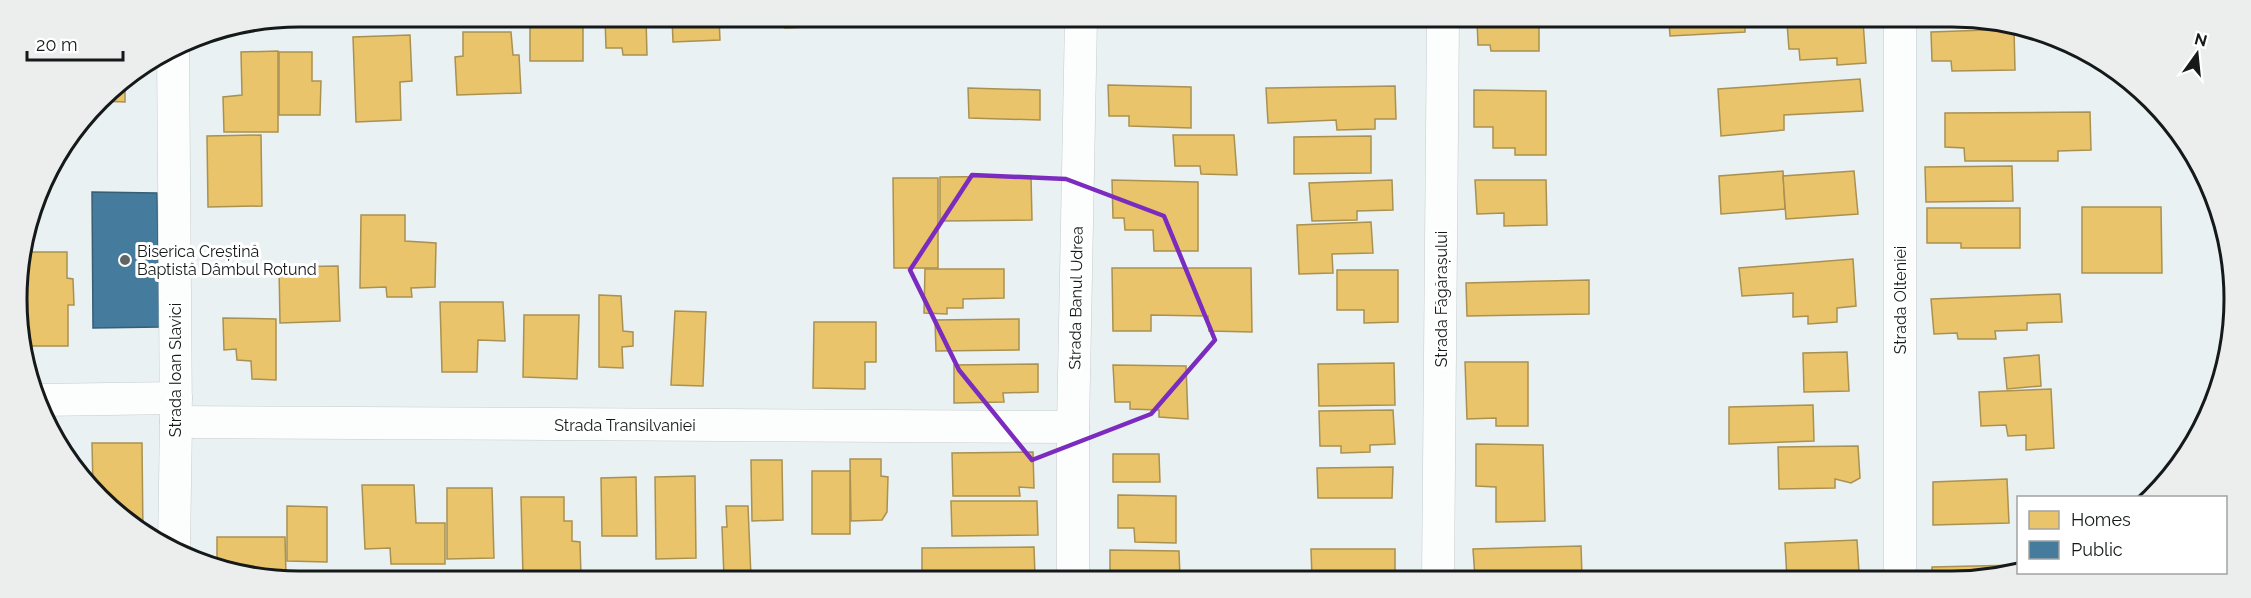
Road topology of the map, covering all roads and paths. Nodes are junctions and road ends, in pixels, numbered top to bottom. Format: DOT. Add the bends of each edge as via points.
graph roads {
  1 [pos="1081,27"];
  2 [pos="1443,27"];
  3 [pos="1900,27"];
  4 [pos="172,58"];
  5 [pos="47,401"];
  6 [pos="176,410"];
  7 [pos="1073,427"];
  8 [pos="174,541"];
  9 [pos="1073,571"];
  10 [pos="1438,571"];
  11 [pos="1900,571"];
  1 -- 7 [label="street, Strada Banul Udrea"];
  2 -- 10 [label="street, Strada Făgărașului"];
  3 -- 11 [label="street, Strada Olteniei"];
  4 -- 6 [label="street, Strada Ioan Slavici"];
  5 -- 6 [label="street, Strada Transilvaniei"];
  6 -- 7 [label="street, Strada Transilvaniei"];
  6 -- 8 [label="street, Strada Ioan Slavici"];
  7 -- 9 [label="street, Strada Banul Udrea"];
}
